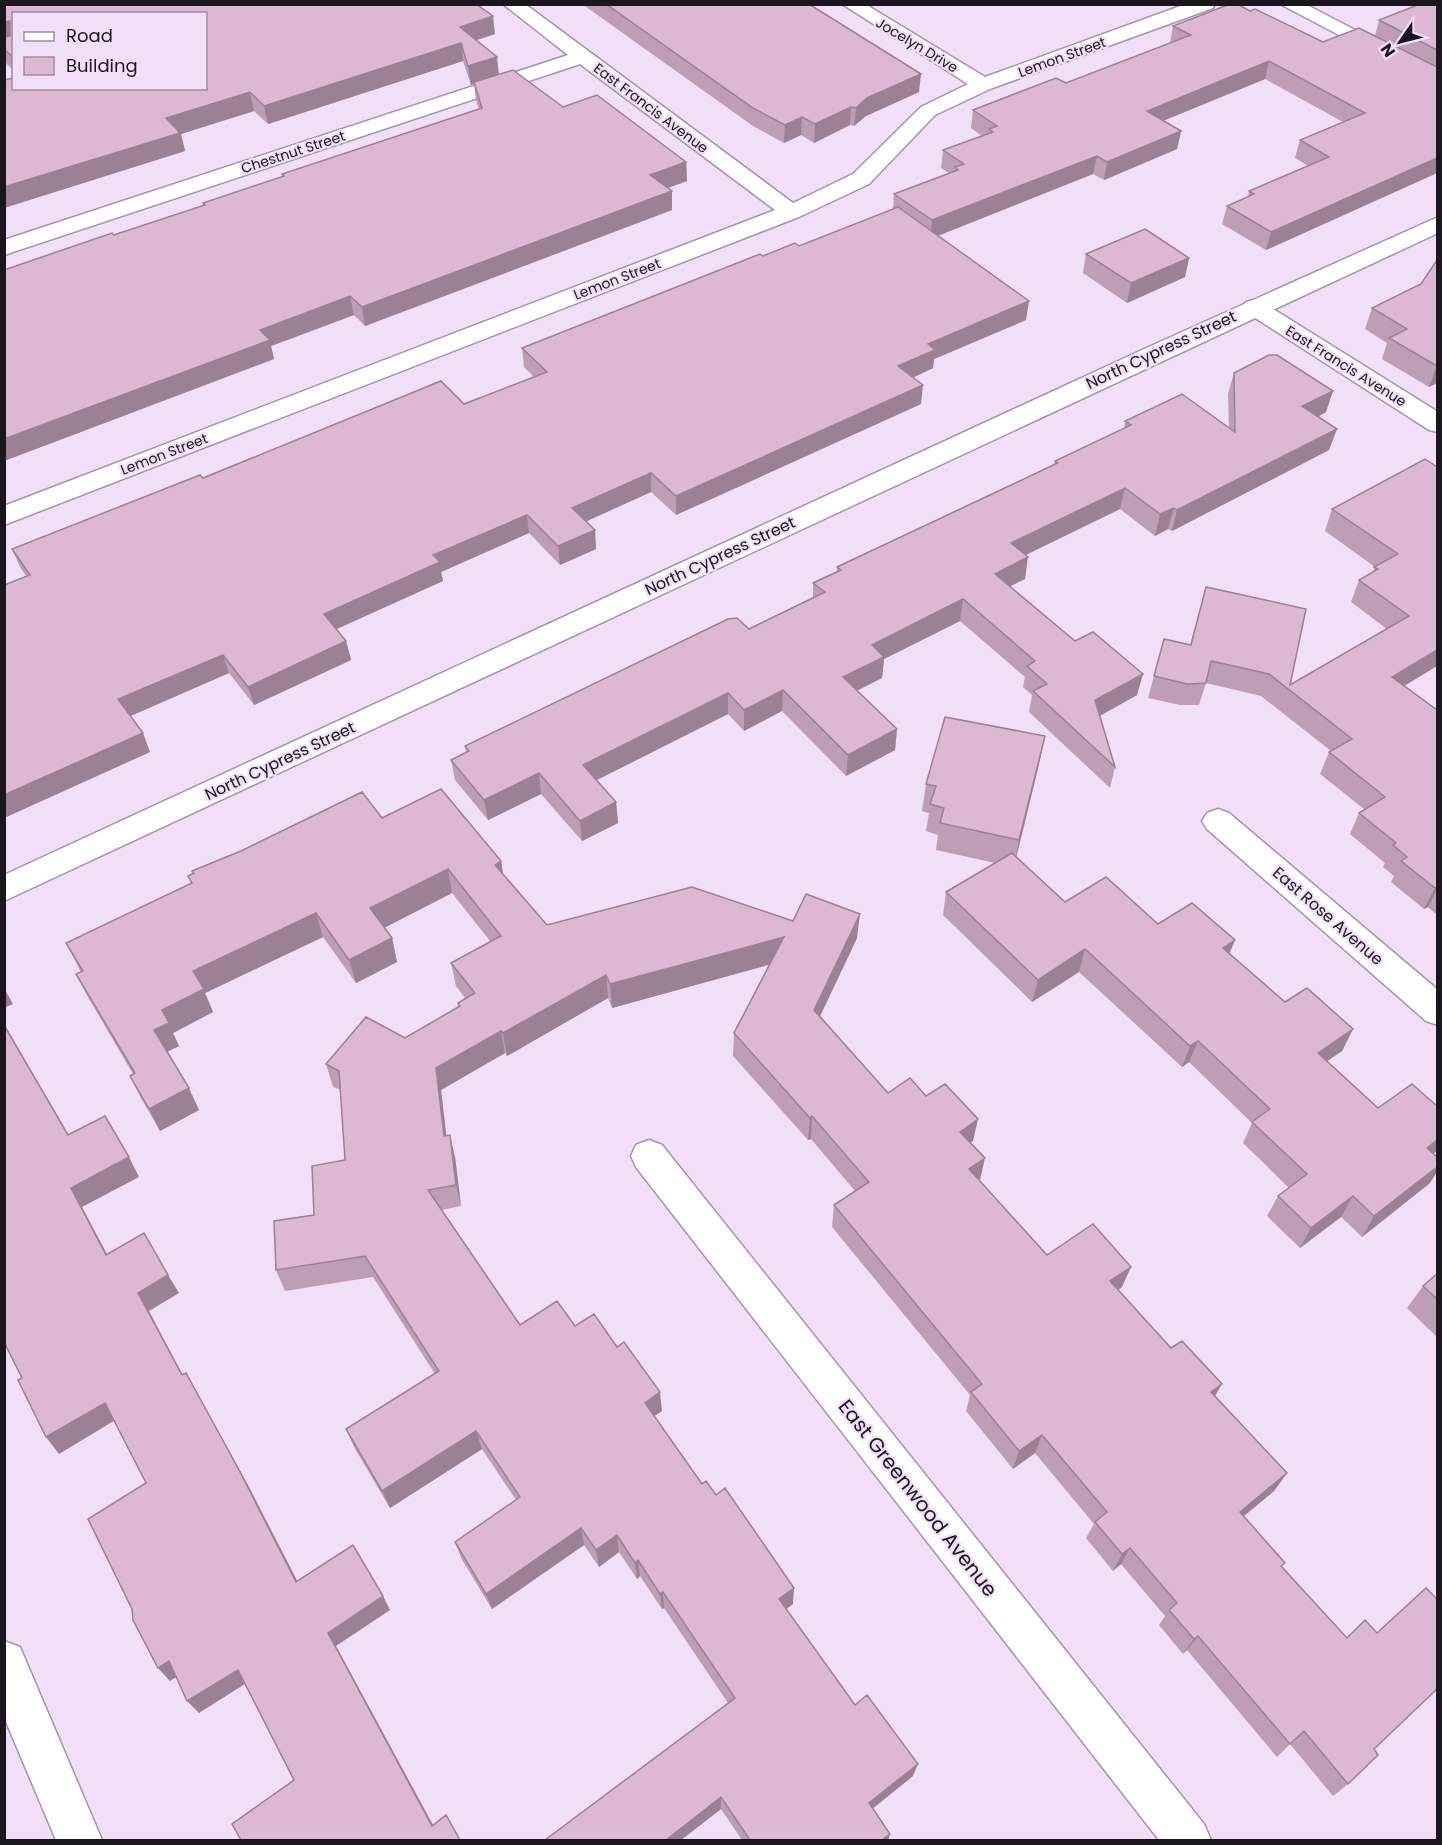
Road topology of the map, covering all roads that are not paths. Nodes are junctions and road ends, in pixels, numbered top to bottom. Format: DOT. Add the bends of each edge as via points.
graph roads {
  1 [pos="512,4"];
  2 [pos="851,4"];
  3 [pos="1206,4"];
  4 [pos="1289,4"];
  5 [pos="582,57"];
  6 [pos="1437,81"];
  7 [pos="983,85"];
  8 [pos="790,212"];
  9 [pos="1437,224"];
  10 [pos="4,248"];
  11 [pos="1254,307"];
  12 [pos="1437,424"];
  13 [pos="4,516"];
  14 [pos="1218,821"];
  15 [pos="4,889"];
  16 [pos="1437,1011"];
  17 [pos="649,1156"];
  18 [pos="4,1663"];
  19 [pos="79,1840"];
  20 [pos="1188,1840"];
  1 -- 5 [label="street, East Francis Avenue"];
  2 -- 7 [label="street, Jocelyn Drive"];
  3 -- 7 [label="street, Lemon Street"];
  4 -- 6 [label="street"];
  5 -- 8 [label="street, East Francis Avenue"];
  5 -- 10 [label="street, Chestnut Street"];
  7 -- 8 [label="street, Lemon Street" via="928,111 861,179"];
  8 -- 13 [label="street, Lemon Street"];
  9 -- 11 [label="street, North Cypress Street"];
  11 -- 12 [label="street, East Francis Avenue"];
  11 -- 15 [label="street, North Cypress Street"];
  14 -- 16 [label="street, East Rose Avenue"];
  17 -- 20 [label="street, East Greenwood Avenue"];
  18 -- 19 [label="street"];
}
